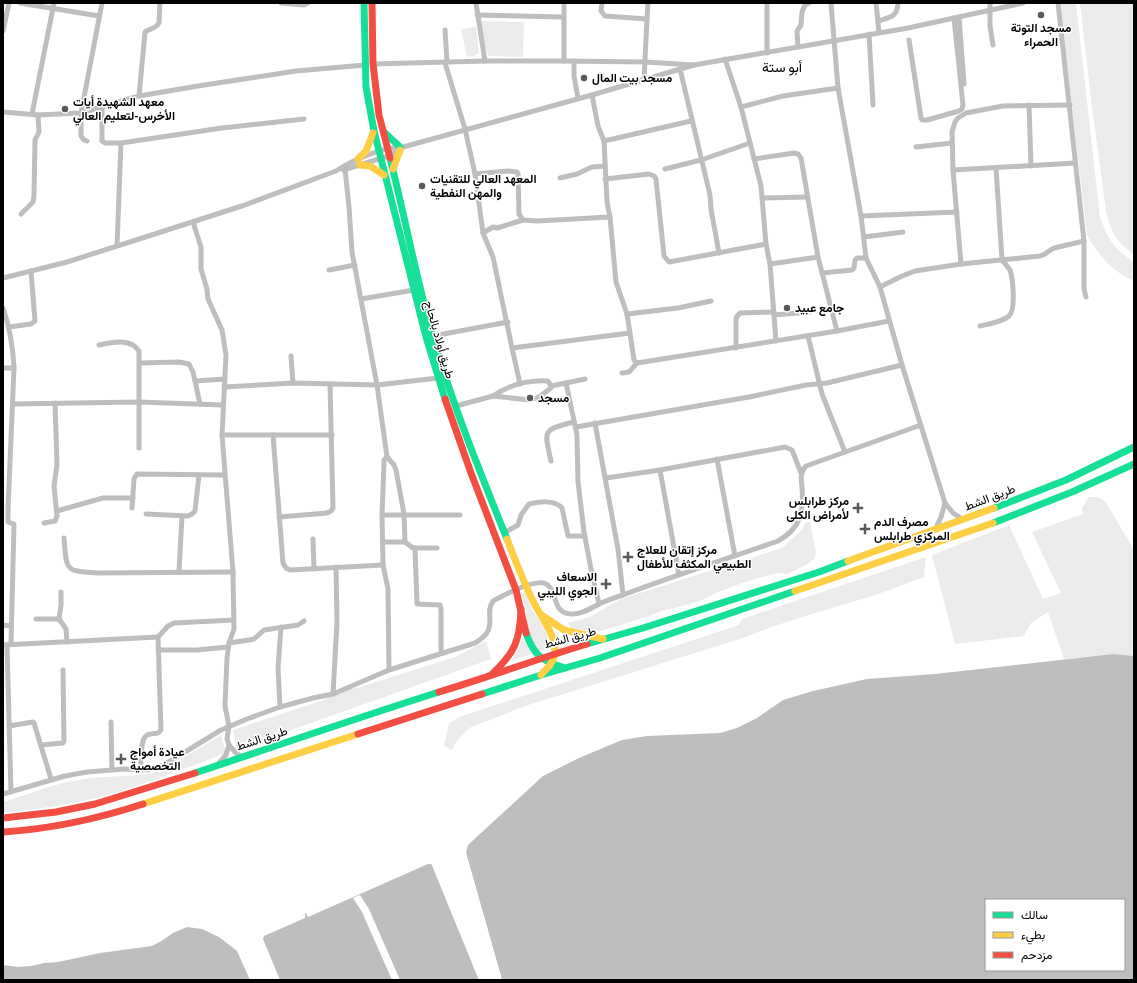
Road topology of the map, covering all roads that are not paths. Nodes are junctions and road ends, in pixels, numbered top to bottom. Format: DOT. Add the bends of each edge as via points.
graph roads {
  1 [pos="9,3"];
  2 [pos="20,3"];
  3 [pos="102,3"];
  4 [pos="160,3"];
  5 [pos="281,3"];
  6 [pos="308,3"];
  7 [pos="364,3"];
  8 [pos="372,3"];
  9 [pos="476,3"];
  10 [pos="564,3"];
  11 [pos="602,3"];
  12 [pos="648,3"];
  13 [pos="767,3"];
  14 [pos="809,3"];
  15 [pos="831,3"];
  16 [pos="876,3"];
  17 [pos="898,3"];
  18 [pos="990,3"];
  19 [pos="1023,3"];
  20 [pos="1058,3"];
  21 [pos="54,6"];
  22 [pos="990,10"];
  23 [pos="477,15"];
  24 [pos="99,16"];
  25 [pos="564,18"];
  26 [pos="956,18"];
  27 [pos="647,19"];
  28 [pos="878,21"];
  29 [pos="445,30"];
  30 [pos="3,31"];
  31 [pos="879,32"];
  32 [pos="868,34"];
  33 [pos="834,40"];
  34 [pos="909,40"];
  35 [pos="993,45"];
  36 [pos="798,47"];
  37 [pos="767,53"];
  38 [pos="725,59"];
  39 [pos="485,61"];
  40 [pos="564,61"];
  41 [pos="574,61"];
  42 [pos="644,62"];
  43 [pos="446,63"];
  44 [pos="373,64"];
  45 [pos="365,65"];
  46 [pos="694,65"];
  47 [pos="680,69"];
  48 [pos="644,80"];
  49 [pos="838,88"];
  50 [pos="592,95"];
  51 [pos="139,96"];
  52 [pos="578,98"];
  53 [pos="872,105"];
  54 [pos="1029,105"];
  55 [pos="1070,105"];
  56 [pos="102,107"];
  57 [pos="741,107"];
  58 [pos="3,112"];
  59 [pos="81,113"];
  60 [pos="966,113"];
  61 [pos="35,114"];
  62 [pos="304,119"];
  63 [pos="691,121"];
  64 [pos="465,129"];
  65 [pos="374,131"];
  66 [pos="382,131"];
  67 [pos="87,141"];
  68 [pos="604,141"];
  69 [pos="121,143"];
  70 [pos="952,143"];
  71 [pos="750,144"];
  72 [pos="916,147"];
  73 [pos="401,148"];
  74 [pos="388,153"];
  75 [pos="379,155"];
  76 [pos="754,159"];
  77 [pos="701,160"];
  78 [pos="359,162"];
  79 [pos="1075,163"];
  80 [pos="605,166"];
  81 [pos="1031,166"];
  82 [pos="996,168"];
  83 [pos="344,169"];
  84 [pos="393,169"];
  85 [pos="665,169"];
  86 [pos="336,170"];
  87 [pos="953,170"];
  88 [pos="475,174"];
  89 [pos="384,175"];
  90 [pos="560,178"];
  91 [pos="606,179"];
  92 [pos="808,197"];
  93 [pos="762,198"];
  94 [pos="957,212"];
  95 [pos="21,214"];
  96 [pos="861,216"];
  97 [pos="610,217"];
  98 [pos="523,220"];
  99 [pos="193,222"];
  100 [pos="903,232"];
  101 [pos="483,233"];
  102 [pos="864,237"];
  103 [pos="1084,241"];
  104 [pos="766,244"];
  105 [pos="117,246"];
  106 [pos="719,253"];
  107 [pos="818,257"];
  108 [pos="866,258"];
  109 [pos="1002,260"];
  110 [pos="770,264"];
  111 [pos="961,264"];
  112 [pos="355,266"];
  113 [pos="329,270"];
  114 [pos="31,271"];
  115 [pos="822,273"];
  116 [pos="3,278"];
  117 [pos="880,287"];
  118 [pos="414,290"];
  119 [pos="1086,297"];
  120 [pos="361,299"];
  121 [pos="711,301"];
  122 [pos="3,308"];
  123 [pos="810,312"];
  124 [pos="627,314"];
  125 [pos="774,314"];
  126 [pos="889,320"];
  127 [pos="508,322"];
  128 [pos="980,326"];
  129 [pos="9,327"];
  130 [pos="837,331"];
  131 [pos="630,333"];
  132 [pos="433,336"];
  133 [pos="808,336"];
  134 [pos="776,341"];
  135 [pos="99,345"];
  136 [pos="512,348"];
  137 [pos="736,348"];
  138 [pos="291,356"];
  139 [pos="140,363"];
  140 [pos="637,364"];
  141 [pos="902,365"];
  142 [pos="3,368"];
  143 [pos="14,368"];
  144 [pos="622,373"];
  145 [pos="438,378"];
  146 [pos="585,378"];
  147 [pos="225,380"];
  148 [pos="195,381"];
  149 [pos="293,383"];
  150 [pos="566,383"];
  151 [pos="330,384"];
  152 [pos="520,384"];
  153 [pos="819,384"];
  154 [pos="377,386"];
  155 [pos="551,386"];
  156 [pos="224,387"];
  157 [pos="493,396"];
  158 [pos="139,402"];
  159 [pos="55,403"];
  160 [pos="13,404"];
  161 [pos="200,404"];
  162 [pos="222,405"];
  163 [pos="456,406"];
  164 [pos="595,423"];
  165 [pos="575,424"];
  166 [pos="921,425"];
  167 [pos="332,434"];
  168 [pos="222,435"];
  169 [pos="274,435"];
  170 [pos="1134,447"];
  171 [pos="138,448"];
  172 [pos="845,452"];
  173 [pos="387,456"];
  174 [pos="716,459"];
  175 [pos="551,461"];
  176 [pos="1134,464"];
  177 [pos="660,470"];
  178 [pos="801,473"];
  179 [pos="224,474"];
  180 [pos="198,475"];
  181 [pos="606,478"];
  182 [pos="133,498"];
  183 [pos="945,502"];
  184 [pos="132,508"];
  185 [pos="6,509"];
  186 [pos="57,511"];
  187 [pos="146,514"];
  188 [pos="382,514"];
  189 [pos="404,514"];
  190 [pos="460,515"];
  191 [pos="182,516"];
  192 [pos="279,517"];
  193 [pos="963,520"];
  194 [pos="44,523"];
  195 [pos="935,530"];
  196 [pos="504,533"];
  197 [pos="585,536"];
  198 [pos="64,538"];
  199 [pos="313,539"];
  200 [pos="384,542"];
  201 [pos="405,542"];
  202 [pos="416,548"];
  203 [pos="437,548"];
  204 [pos="735,556"];
  205 [pos="383,565"];
  206 [pos="336,567"];
  207 [pos="314,569"];
  208 [pos="179,572"];
  209 [pos="232,572"];
  210 [pos="679,575"];
  211 [pos="526,586"];
  212 [pos="516,590"];
  213 [pos="62,592"];
  214 [pos="623,595"];
  215 [pos="599,604"];
  216 [pos="521,609"];
  217 [pos="543,616"];
  218 [pos="36,619"];
  219 [pos="59,619"];
  220 [pos="234,620"];
  221 [pos="304,621"];
  222 [pos="3,625"];
  223 [pos="11,626"];
  224 [pos="281,627"];
  225 [pos="158,637"];
  226 [pos="606,639"];
  227 [pos="67,642"];
  228 [pos="7,645"];
  229 [pos="228,645"];
  230 [pos="158,650"];
  231 [pos="441,653"];
  232 [pos="555,653"];
  233 [pos="540,658"];
  234 [pos="551,664"];
  235 [pos="566,668"];
  236 [pos="63,670"];
  237 [pos="389,670"];
  238 [pos="541,675"];
  239 [pos="488,677"];
  240 [pos="333,694"];
  241 [pos="280,707"];
  242 [pos="111,722"];
  243 [pos="3,725"];
  244 [pos="9,725"];
  245 [pos="229,726"];
  246 [pos="219,731"];
  247 [pos="227,739"];
  248 [pos="41,744"];
  249 [pos="229,745"];
  250 [pos="242,757"];
  251 [pos="215,766"];
  252 [pos="112,770"];
  253 [pos="140,770"];
  254 [pos="51,779"];
  255 [pos="11,792"];
  256 [pos="3,794"];
  257 [pos="3,818"];
  258 [pos="3,832"];
  1 -- 30 [label="street"];
  2 -- 21 [label="street"];
  3 -- 24 [label="street"];
  4 -- 51 [label="street" via="159,23 155,28 145,32"];
  5 -- 6 [label="street"];
  7 -- 45 [label="main road, طريق أولاد بالحاج"];
  8 -- 44 [label="main road, طريق أولاد بالحاج"];
  9 -- 23 [label="street"];
  10 -- 25 [label="street"];
  11 -- 27 [label="street" via="601,11 605,16"];
  12 -- 27 [label="street"];
  13 -- 37 [label="street"];
  14 -- 36 [label="street" via="802,12 801,25 797,31"];
  15 -- 33 [label="street"];
  16 -- 28 [label="street"];
  17 -- 28 [label="street" via="893,16"];
  18 -- 22 [label="street"];
  19 -- 22 [label="street"];
  20 -- 55 [label="street"];
  21 -- 24 [label="street"];
  21 -- 61 [label="street"];
  22 -- 26 [label="street"];
  22 -- 35 [label="street"];
  23 -- 25 [label="street"];
  23 -- 39 [label="street"];
  24 -- 59 [label="street"];
  25 -- 40 [label="street"];
  26 -- 31 [label="street"];
  26 -- 34 [label="street" via="963,105 959,111 922,120"];
  26 -- 60 [label="street"];
  27 -- 42 [label="street"];
  28 -- 31 [label="street"];
  29 -- 43 [label="street"];
  31 -- 32 [label="street"];
  32 -- 33 [label="street"];
  32 -- 53 [label="street"];
  33 -- 36 [label="street"];
  33 -- 49 [label="street"];
  36 -- 37 [label="street"];
  37 -- 38 [label="street"];
  38 -- 46 [label="street"];
  38 -- 57 [label="street"];
  39 -- 40 [label="street"];
  39 -- 43 [label="street"];
  40 -- 41 [label="street"];
  41 -- 42 [label="street"];
  41 -- 52 [label="street"];
  42 -- 46 [label="street"];
  42 -- 48 [label="street"];
  43 -- 44 [label="street"];
  43 -- 64 [label="street"];
  44 -- 66 [label="main road, طريق أولاد بالحاج"];
  45 -- 51 [label="street" via="280,74"];
  45 -- 65 [label="main road, طريق أولاد بالحاج"];
  46 -- 47 [label="street"];
  47 -- 48 [label="street"];
  47 -- 63 [label="street"];
  48 -- 50 [label="street"];
  49 -- 57 [label="street" via="783,96"];
  49 -- 96 [label="street"];
  50 -- 52 [label="street"];
  50 -- 68 [label="street" via="598,126"];
  51 -- 56 [label="street"];
  52 -- 64 [label="street"];
  54 -- 55 [label="street"];
  54 -- 60 [label="street" via="1003,106"];
  54 -- 81 [label="street"];
  55 -- 79 [label="street"];
  56 -- 59 [label="street"];
  56 -- 69 [label="street" via="102,140 105,143"];
  57 -- 71 [label="street"];
  58 -- 61 [label="street"];
  59 -- 61 [label="street"];
  59 -- 67 [label="street" via="81,136"];
  60 -- 70 [label="street" via="955,122"];
  61 -- 95 [label="street" via="38,132 35,140 34,196 33,202"];
  62 -- 69 [label="street"];
  63 -- 68 [label="street"];
  63 -- 77 [label="street"];
  64 -- 73 [label="street"];
  64 -- 88 [label="street"];
  65 -- 75 [label="main road, طريق أولاد بالحاج"];
  65 -- 78 [label="main road" via="367,152"];
  66 -- 73 [label="main road"];
  66 -- 74 [label="main road, طريق أولاد بالحاج"];
  68 -- 80 [label="street"];
  69 -- 105 [label="street"];
  70 -- 72 [label="street"];
  70 -- 87 [label="street"];
  71 -- 76 [label="street"];
  71 -- 77 [label="street"];
  73 -- 74 [label="street"];
  73 -- 84 [label="main road"];
  74 -- 75 [label="street"];
  74 -- 84 [label="main road, طريق أولاد بالحاج"];
  75 -- 78 [label="street"];
  75 -- 89 [label="main road, طريق أولاد بالحاج"];
  76 -- 92 [label="street" via="798,154 801,158"];
  76 -- 93 [label="street"];
  77 -- 85 [label="street"];
  77 -- 106 [label="street" via="710,195"];
  78 -- 83 [label="street"];
  78 -- 86 [label="street" via="348,163"];
  78 -- 89 [label="main road"];
  79 -- 81 [label="street"];
  79 -- 103 [label="street"];
  80 -- 90 [label="street" via="592,167"];
  80 -- 91 [label="street"];
  81 -- 82 [label="street"];
  82 -- 87 [label="street"];
  82 -- 109 [label="street"];
  83 -- 86 [label="street"];
  83 -- 112 [label="street"];
  84 -- 132 [label="main road, طريق أولاد بالحاج"];
  86 -- 99 [label="street"];
  87 -- 94 [label="street"];
  88 -- 98 [label="street" via="517,172 519,214"];
  88 -- 101 [label="street"];
  89 -- 118 [label="main road, طريق أولاد بالحاج"];
  91 -- 97 [label="street"];
  91 -- 106 [label="street" via="649,174 654,176 664,256 667,260 672,262"];
  92 -- 93 [label="street"];
  92 -- 107 [label="street"];
  93 -- 104 [label="street"];
  94 -- 96 [label="street"];
  94 -- 111 [label="street"];
  96 -- 102 [label="street"];
  97 -- 98 [label="street" via="537,222"];
  97 -- 124 [label="street" via="616,282"];
  98 -- 101 [label="street" via="493,227"];
  99 -- 105 [label="street"];
  99 -- 147 [label="street" via="201,247 201,269 208,299 222,330 226,355"];
  100 -- 102 [label="street"];
  101 -- 127 [label="street" via="494,257"];
  102 -- 108 [label="street"];
  103 -- 109 [label="street" via="1051,249 1040,256"];
  103 -- 119 [label="street"];
  104 -- 106 [label="street"];
  104 -- 110 [label="street"];
  105 -- 114 [label="street"];
  107 -- 110 [label="street"];
  107 -- 115 [label="street"];
  108 -- 115 [label="street" via="857,258 852,270"];
  108 -- 117 [label="street"];
  109 -- 111 [label="street"];
  109 -- 128 [label="street" via="1012,278 1013,308 1010,315 1002,320"];
  110 -- 125 [label="street"];
  111 -- 117 [label="street" via="915,271"];
  112 -- 113 [label="street"];
  112 -- 120 [label="street"];
  114 -- 116 [label="street"];
  114 -- 129 [label="street" via="35,321 31,324"];
  115 -- 130 [label="street"];
  117 -- 126 [label="street"];
  118 -- 120 [label="street"];
  118 -- 145 [label="main road, طريق أولاد بالحاج"];
  120 -- 154 [label="street"];
  121 -- 124 [label="street"];
  122 -- 129 [label="street"];
  123 -- 125 [label="street"];
  124 -- 131 [label="street"];
  125 -- 134 [label="street"];
  125 -- 137 [label="street" via="740,313 736,318"];
  126 -- 130 [label="street"];
  126 -- 141 [label="street"];
  127 -- 132 [label="street"];
  127 -- 136 [label="street"];
  129 -- 143 [label="street"];
  130 -- 133 [label="street"];
  131 -- 136 [label="street"];
  131 -- 140 [label="street" via="634,360"];
  132 -- 163 [label="main road, طريق أولاد بالحاج"];
  133 -- 134 [label="street"];
  133 -- 153 [label="street"];
  134 -- 137 [label="street"];
  135 -- 139 [label="street" via="114,342 132,344 139,351"];
  136 -- 152 [label="street"];
  137 -- 140 [label="street"];
  138 -- 149 [label="street"];
  139 -- 148 [label="street" via="185,363 191,366"];
  139 -- 158 [label="street"];
  140 -- 144 [label="street" via="629,372"];
  141 -- 153 [label="street"];
  141 -- 166 [label="street"];
  142 -- 143 [label="street"];
  143 -- 160 [label="street"];
  145 -- 154 [label="street"];
  145 -- 212 [label="main road, طريق أولاد بالحاج"];
  146 -- 150 [label="street"];
  147 -- 148 [label="street"];
  147 -- 156 [label="street"];
  148 -- 161 [label="street"];
  149 -- 151 [label="street"];
  149 -- 156 [label="street"];
  150 -- 155 [label="street"];
  150 -- 165 [label="street"];
  151 -- 154 [label="street"];
  151 -- 167 [label="street"];
  152 -- 155 [label="street" via="548,381"];
  152 -- 157 [label="street"];
  153 -- 164 [label="street"];
  153 -- 172 [label="street"];
  154 -- 173 [label="street"];
  155 -- 157 [label="street" via="540,397 530,400"];
  156 -- 162 [label="street"];
  157 -- 163 [label="street"];
  158 -- 159 [label="street"];
  158 -- 161 [label="street"];
  158 -- 171 [label="street"];
  159 -- 160 [label="street"];
  159 -- 186 [label="street" via="57,464 54,486"];
  160 -- 185 [label="street"];
  161 -- 162 [label="street"];
  162 -- 168 [label="street"];
  163 -- 196 [label="main road, طريق أولاد بالحاج"];
  164 -- 165 [label="street"];
  164 -- 181 [label="street"];
  165 -- 175 [label="street" via="553,427 548,433"];
  165 -- 197 [label="street" via="578,482"];
  166 -- 172 [label="street"];
  166 -- 183 [label="street"];
  167 -- 169 [label="street"];
  167 -- 192 [label="street" via="334,504 331,511"];
  168 -- 169 [label="street"];
  168 -- 179 [label="street"];
  169 -- 192 [label="street"];
  170 -- 193 [label="main road, طريق الشط" via="1066,480"];
  172 -- 178 [label="street" via="808,464"];
  173 -- 188 [label="street" via="384,463"];
  173 -- 189 [label="street" via="396,470"];
  174 -- 177 [label="street"];
  174 -- 178 [label="street" via="785,447 792,450"];
  174 -- 204 [label="street"];
  176 -- 235 [label="main road, طريق الشط" via="1072,492 973,531"];
  177 -- 181 [label="street"];
  177 -- 210 [label="street"];
  178 -- 204 [label="street" via="802,509 794,529 778,541"];
  179 -- 180 [label="street"];
  179 -- 209 [label="street"];
  180 -- 182 [label="street" via="137,474 134,479"];
  180 -- 191 [label="street" via="195,511"];
  181 -- 214 [label="street"];
  182 -- 184 [label="street"];
  182 -- 186 [label="street" via="103,498"];
  183 -- 193 [label="street" via="953,513"];
  183 -- 195 [label="street" via="942,517"];
  185 -- 223 [label="street" via="8,522 14,524"];
  186 -- 194 [label="street" via="55,521"];
  187 -- 191 [label="street"];
  188 -- 189 [label="street"];
  188 -- 200 [label="street"];
  189 -- 190 [label="street"];
  189 -- 201 [label="street"];
  191 -- 208 [label="street"];
  192 -- 207 [label="street" via="286,568"];
  193 -- 195 [label="main road, طريق الشط"];
  195 -- 226 [label="main road, طريق الشط" via="819,572"];
  196 -- 197 [label="street" via="518,525 527,505 553,502 562,508 568,536"];
  196 -- 211 [label="main road, طريق أولاد بالحاج"];
  197 -- 215 [label="street"];
  198 -- 208 [label="street" via="66,561 70,569 98,573"];
  199 -- 207 [label="street"];
  200 -- 201 [label="street"];
  200 -- 205 [label="street"];
  201 -- 202 [label="street" via="411,548"];
  202 -- 203 [label="street"];
  202 -- 231 [label="street" via="417,604 440,605"];
  204 -- 210 [label="street"];
  205 -- 206 [label="street"];
  205 -- 237 [label="street" via="388,589"];
  206 -- 207 [label="street"];
  206 -- 240 [label="street" via="337,622"];
  208 -- 209 [label="street"];
  209 -- 220 [label="street"];
  210 -- 214 [label="street"];
  211 -- 212 [label="street"];
  211 -- 215 [label="street" via="540,583 548,585 557,606 568,614 583,612"];
  211 -- 217 [label="main road, طريق أولاد بالحاج"];
  212 -- 216 [label="main road, طريق أولاد بالحاج"];
  212 -- 231 [label="street" via="491,603 489,629 481,639 476,643"];
  213 -- 219 [label="street"];
  214 -- 215 [label="street"];
  216 -- 233 [label="main road, طريق أولاد بالحاج" via="530,644"];
  216 -- 239 [label="main road" via="520,633 516,647 505,662"];
  217 -- 226 [label="main road" via="564,630"];
  217 -- 232 [label="main road, طريق أولاد بالحاج" via="552,636"];
  218 -- 219 [label="street"];
  219 -- 227 [label="street" via="66,629"];
  220 -- 225 [label="street" via="174,623"];
  220 -- 229 [label="street"];
  221 -- 224 [label="street" via="298,625"];
  222 -- 223 [label="street"];
  223 -- 228 [label="street"];
  224 -- 229 [label="street" via="264,630 254,639"];
  224 -- 241 [label="street" via="278,668"];
  225 -- 227 [label="street"];
  225 -- 230 [label="street"];
  226 -- 232 [label="main road, طريق الشط"];
  227 -- 228 [label="street"];
  228 -- 244 [label="street"];
  229 -- 230 [label="street" via="197,650"];
  229 -- 245 [label="street" via="226,706"];
  230 -- 253 [label="street" via="161,730 144,738"];
  231 -- 237 [label="street"];
  232 -- 233 [label="main road, طريق الشط"];
  232 -- 234 [label="main road"];
  233 -- 234 [label="main road, طريق أولاد بالحاج"];
  233 -- 239 [label="main road, طريق الشط"];
  234 -- 235 [label="main road, طريق أولاد بالحاج"];
  234 -- 238 [label="main road"];
  235 -- 238 [label="main road, طريق الشط"];
  236 -- 248 [label="street" via="64,741"];
  237 -- 240 [label="street"];
  238 -- 258 [label="main road, طريق الشط" via="113,814 46,828"];
  239 -- 250 [label="main road, طريق الشط"];
  240 -- 241 [label="street"];
  241 -- 245 [label="street"];
  242 -- 252 [label="street"];
  243 -- 244 [label="street"];
  244 -- 248 [label="street" via="33,722"];
  244 -- 255 [label="street"];
  245 -- 246 [label="street"];
  245 -- 247 [label="street"];
  246 -- 247 [label="street"];
  246 -- 253 [label="street" via="164,765"];
  247 -- 249 [label="street"];
  248 -- 254 [label="street"];
  249 -- 250 [label="street"];
  249 -- 251 [label="street" via="223,759"];
  250 -- 251 [label="main road, طريق الشط"];
  251 -- 257 [label="main road, طريق الشط" via="77,809"];
  252 -- 253 [label="street"];
  252 -- 254 [label="street"];
  254 -- 255 [label="street"];
  255 -- 256 [label="street"];
}
